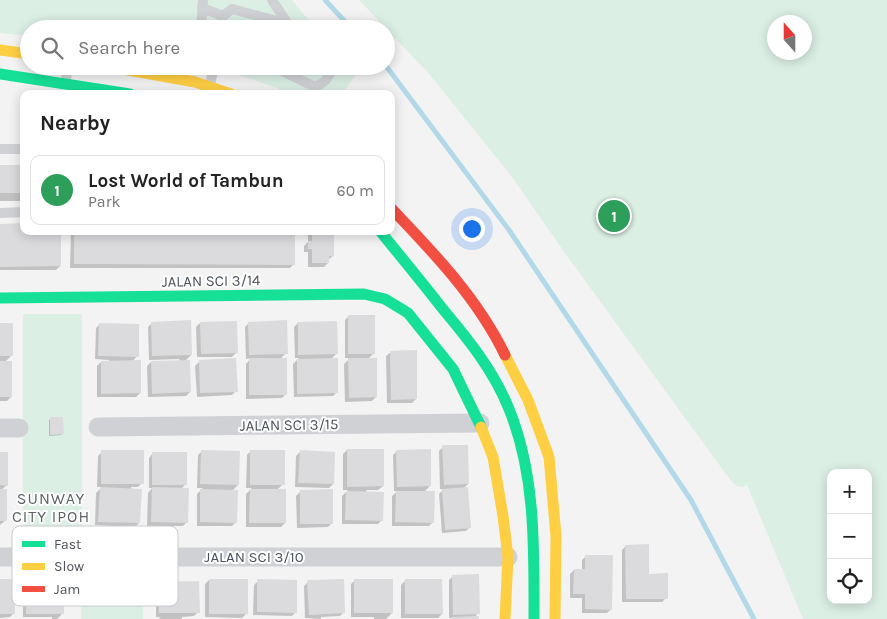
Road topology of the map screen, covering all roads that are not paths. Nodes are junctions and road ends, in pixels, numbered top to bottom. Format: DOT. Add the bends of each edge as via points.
graph roads {
  1 [pos="272,0"];
  2 [pos="202,4"];
  3 [pos="232,4"];
  4 [pos="223,16"];
  5 [pos="201,20"];
  6 [pos="222,20"];
  7 [pos="275,20"];
  8 [pos="287,20"];
  9 [pos="0,50"];
  10 [pos="20,53"];
  11 [pos="0,74"];
  12 [pos="67,75"];
  13 [pos="153,75"];
  14 [pos="212,75"];
  15 [pos="290,75"];
  16 [pos="329,75"];
  17 [pos="195,83"];
  18 [pos="66,89"];
  19 [pos="79,90"];
  20 [pos="210,90"];
  21 [pos="0,149"];
  22 [pos="20,149"];
  23 [pos="20,212"];
  24 [pos="395,212"];
  25 [pos="0,213"];
  26 [pos="383,235"];
  27 [pos="0,298"];
  28 [pos="480,422"];
  29 [pos="98,427"];
  30 [pos="0,428"];
  31 [pos="20,428"];
  32 [pos="178,556"];
  33 [pos="508,557"];
  34 [pos="505,619"];
  35 [pos="534,619"];
  36 [pos="555,619"];
  1 -- 8 [label="lane"];
  2 -- 4 [label="lane"];
  2 -- 5 [label="lane"];
  3 -- 4 [label="lane"];
  3 -- 7 [label="lane"];
  4 -- 6 [label="lane"];
  9 -- 10 [label="main road"];
  11 -- 18 [label="main road"];
  12 -- 18 [label="lane"];
  13 -- 17 [label="main road"];
  14 -- 20 [label="lane"];
  15 -- 16 [label="lane" via="317,86"];
  17 -- 20 [label="main road"];
  18 -- 19 [label="main road"];
  21 -- 22 [label="lane"];
  23 -- 25 [label="lane"];
  24 -- 36 [label="main road" via="436,255 492,330 528,400 548,457 556,536"];
  26 -- 35 [label="main road" via="488,368 509,408 523,452 530,501"];
  27 -- 28 [label="main road, JALAN SCI 3/14" via="364,294 385,299 408,313 454,369"];
  28 -- 29 [label="street, JALAN SCI 3/15"];
  28 -- 33 [label="main road, JALAN SCI 3/14" via="493,457"];
  30 -- 31 [label="street"];
  32 -- 33 [label="street, JALAN SCI 3/10"];
  33 -- 34 [label="main road, JALAN SCI 3/14"];
}
